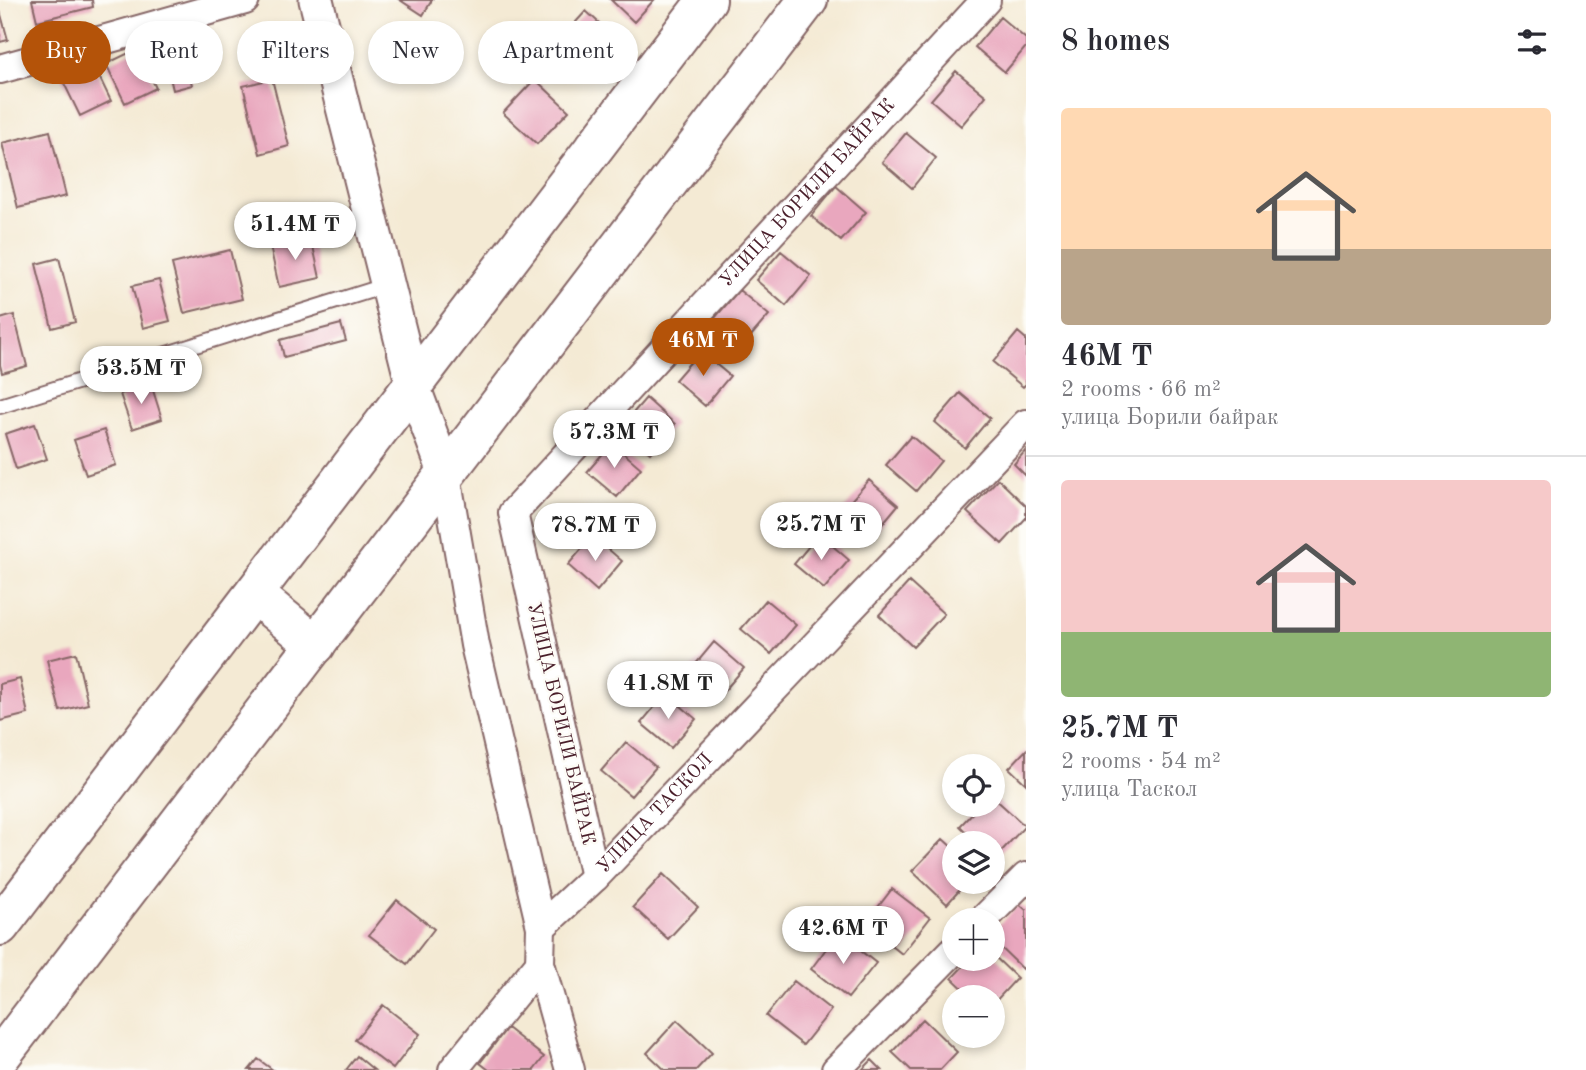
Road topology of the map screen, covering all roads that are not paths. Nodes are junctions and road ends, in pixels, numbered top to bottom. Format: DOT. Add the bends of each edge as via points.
graph roads {
  1 [pos="245,0"];
  2 [pos="316,0"];
  3 [pos="707,0"];
  4 [pos="985,0"];
  5 [pos="803,2"];
  6 [pos="0,69"];
  7 [pos="388,285"];
  8 [pos="413,386"];
  9 [pos="0,406"];
  10 [pos="1026,424"];
  11 [pos="446,475"];
  12 [pos="254,594"];
  13 [pos="316,645"];
  14 [pos="595,877"];
  15 [pos="1026,877"];
  16 [pos="995,908"];
  17 [pos="0,926"];
  18 [pos="541,927"];
  19 [pos="540,962"];
  20 [pos="942,962"];
  21 [pos="0,1057"];
  22 [pos="453,1070"];
  23 [pos="570,1070"];
  24 [pos="836,1070"];
  1 -- 6 [label="street"];
  2 -- 7 [label="street"];
  3 -- 8 [label="main road"];
  4 -- 14 [label="street, УЛИЦА БОРИЛИ БАЙРАК" via="513,513"];
  5 -- 11 [label="main road"];
  7 -- 8 [label="street"];
  7 -- 9 [label="lane"];
  8 -- 11 [label="street"];
  8 -- 12 [label="main road"];
  10 -- 14 [label="street, УЛИЦА ТАСКОЛ"];
  11 -- 13 [label="main road"];
  11 -- 18 [label="street" via="475,645"];
  12 -- 13 [label="main road"];
  12 -- 17 [label="main road"];
  13 -- 21 [label="main road"];
  14 -- 18 [label="street, УЛИЦА ТАСКОЛ"];
  15 -- 16 [label="street"];
  18 -- 19 [label="street"];
  19 -- 22 [label="street"];
  19 -- 23 [label="street"];
  20 -- 24 [label="street"];
}
